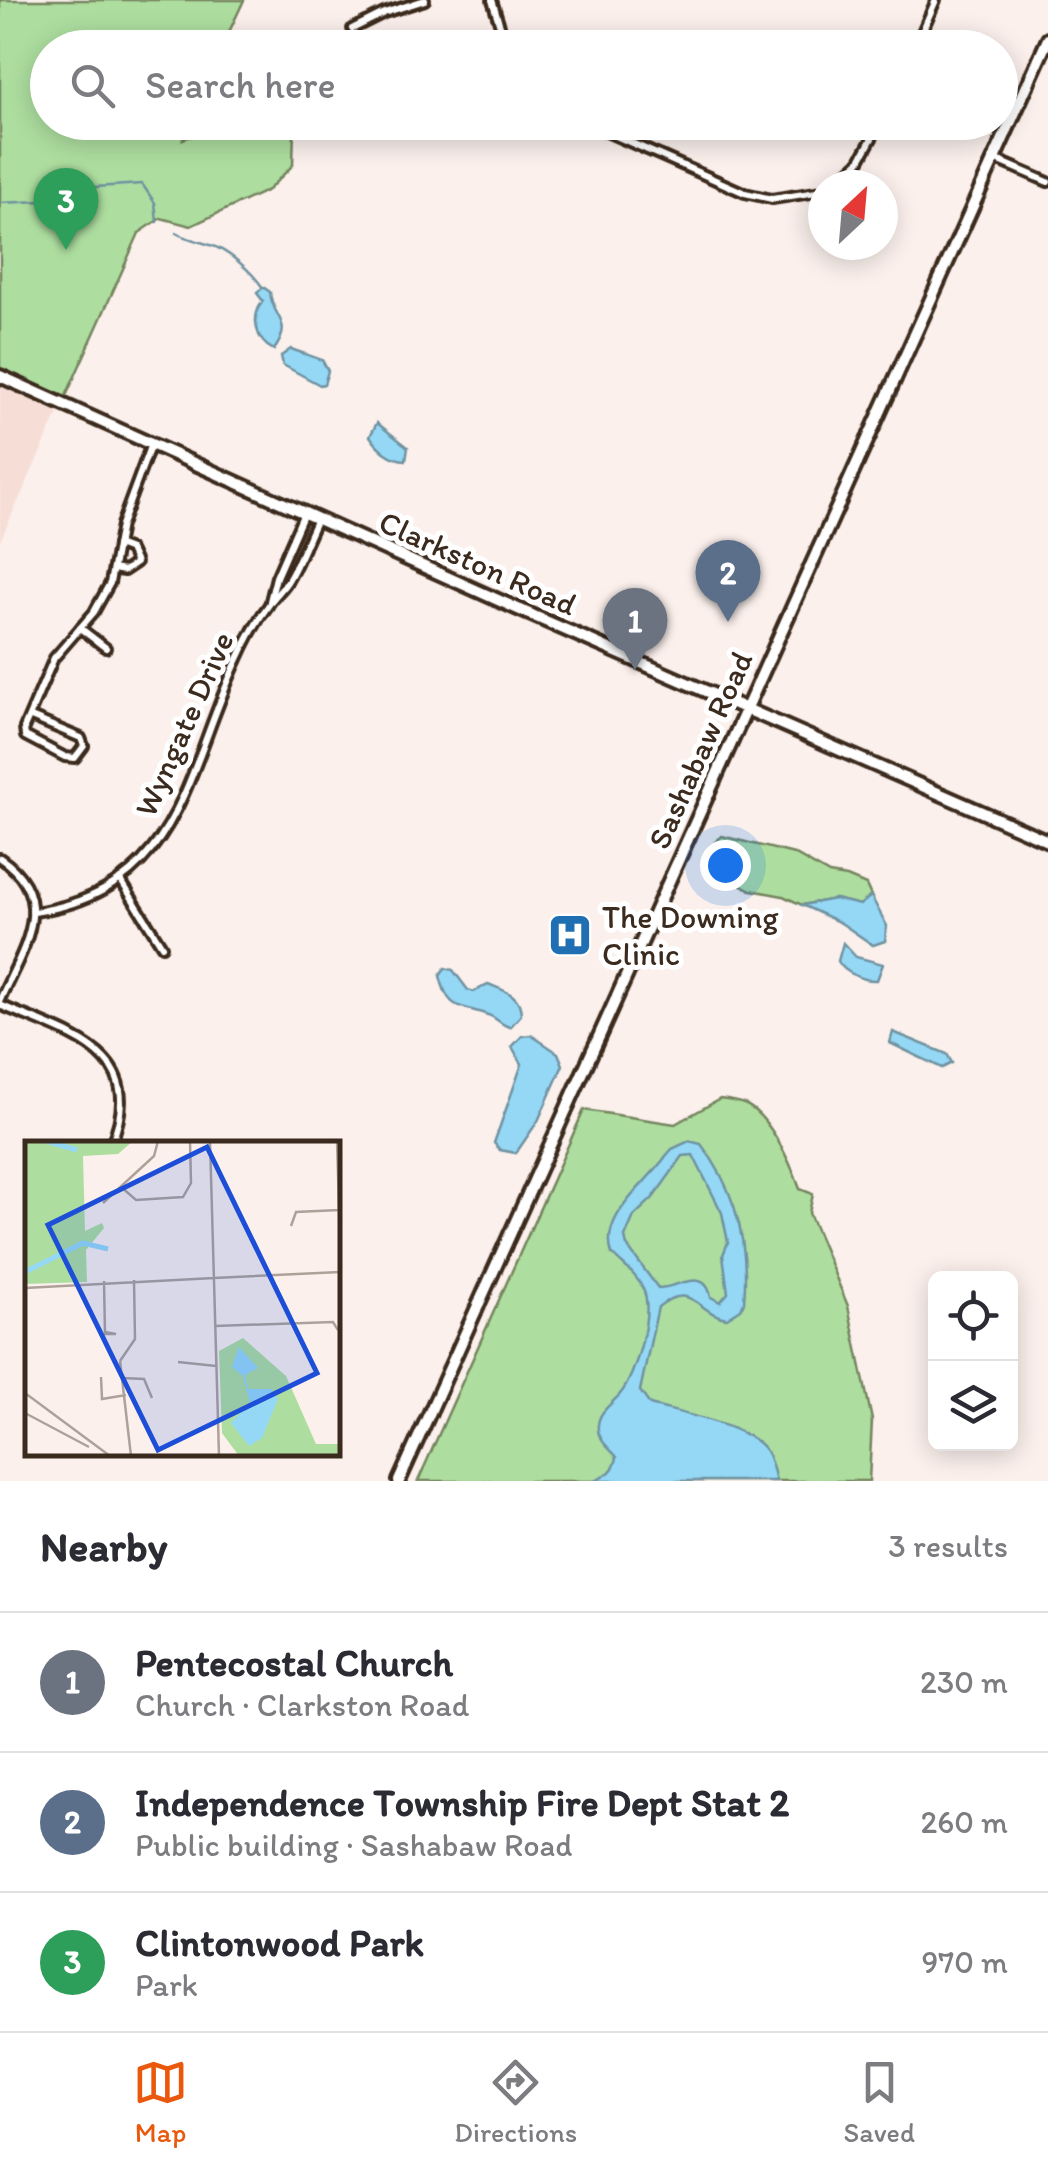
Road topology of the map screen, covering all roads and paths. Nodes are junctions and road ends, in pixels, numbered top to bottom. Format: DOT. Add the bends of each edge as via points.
graph roads {
  1 [pos="426,0"];
  2 [pos="492,0"];
  3 [pos="936,0"];
  4 [pos="352,29"];
  5 [pos="501,30"];
  6 [pos="923,30"];
  7 [pos="1048,39"];
  8 [pos="1018,105"];
  9 [pos="625,140"];
  10 [pos="870,140"];
  11 [pos="1002,140"];
  12 [pos="994,158"];
  13 [pos="849,170"];
  14 [pos="1048,182"];
  15 [pos="808,194"];
  16 [pos="0,376"];
  17 [pos="152,444"];
  18 [pos="304,513"];
  19 [pos="317,519"];
  20 [pos="117,545"];
  21 [pos="113,569"];
  22 [pos="270,602"];
  23 [pos="80,628"];
  24 [pos="106,648"];
  25 [pos="746,709"];
  26 [pos="31,718"];
  27 [pos="1048,840"];
  28 [pos="0,858"];
  29 [pos="120,879"];
  30 [pos="34,912"];
  31 [pos="162,946"];
  32 [pos="0,1003"];
  33 [pos="112,1141"];
  34 [pos="399,1481"];
  1 -- 4 [label="street"];
  2 -- 5 [label="street"];
  3 -- 6 [label="street"];
  7 -- 8 [label="main road, Sashabaw Road"];
  9 -- 15 [label="street" via="746,193 772,200"];
  10 -- 13 [label="street"];
  11 -- 12 [label="main road, Sashabaw Road"];
  12 -- 14 [label="street"];
  12 -- 25 [label="main road, Sashabaw Road"];
  16 -- 17 [label="main road, Clarkston Road"];
  17 -- 18 [label="main road, Clarkston Road"];
  17 -- 20 [label="street"];
  18 -- 19 [label="main road, Clarkston Road"];
  18 -- 22 [label="street, Wyngate Drive"];
  19 -- 22 [label="street, Wyngate Drive"];
  19 -- 25 [label="main road, Clarkston Road"];
  20 -- 21 [label="street"];
  20 -- 21 [label="street" via="130,550 136,563"];
  21 -- 23 [label="street"];
  22 -- 29 [label="street, Wyngate Drive" via="233,668 173,821"];
  23 -- 24 [label="street"];
  23 -- 26 [label="street" via="54,658"];
  25 -- 27 [label="main road, Clarkston Road"];
  25 -- 34 [label="main road, Sashabaw Road"];
  26 -- 26 [label="street" via="25,736 66,758 82,753 80,738"];
  28 -- 30 [label="street" via="24,881"];
  29 -- 30 [label="street, Wyngate Drive" via="72,905"];
  29 -- 31 [label="street"];
  30 -- 32 [label="street"];
  32 -- 33 [label="street" via="109,1060 123,1106"];
}
